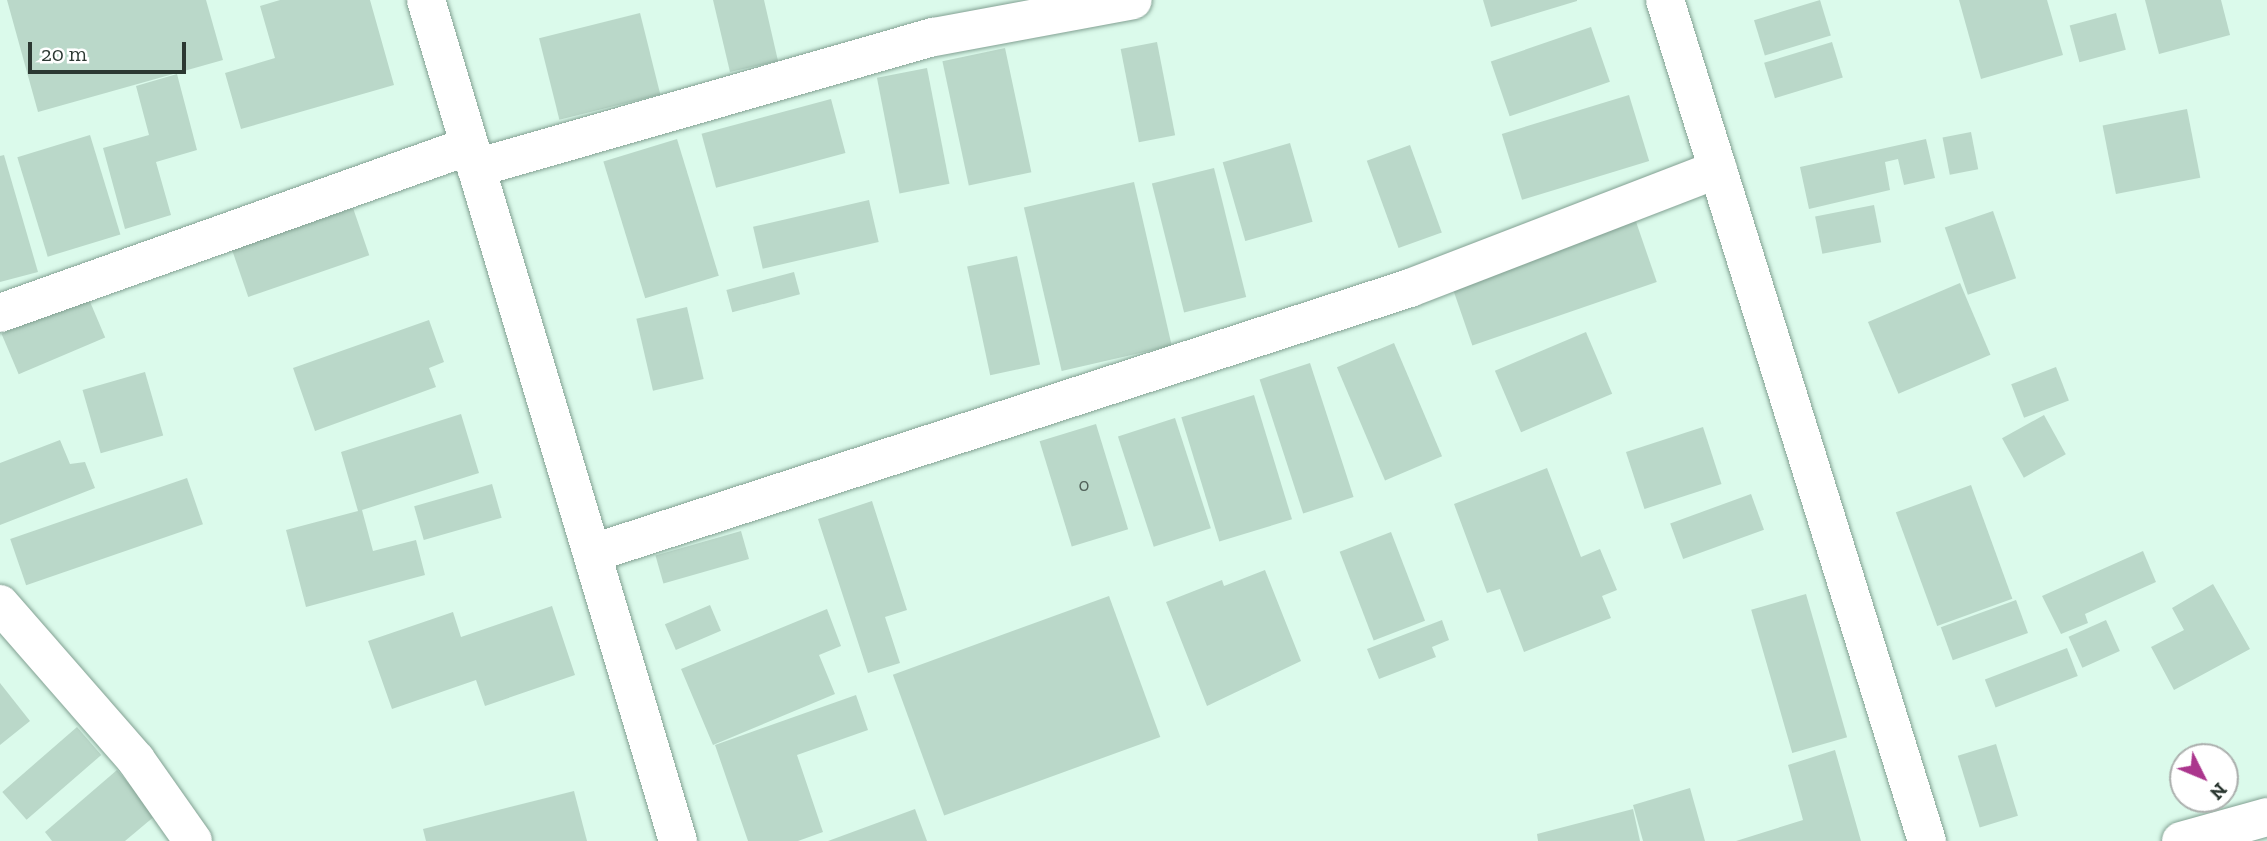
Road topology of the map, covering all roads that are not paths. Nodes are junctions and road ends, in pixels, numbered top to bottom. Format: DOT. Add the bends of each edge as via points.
graph roads {
  1 [pos="426,0"];
  2 [pos="1133,0"];
  3 [pos="1665,0"];
  4 [pos="473,157"];
  5 [pos="1718,169"];
  6 [pos="0,313"];
  7 [pos="593,553"];
  8 [pos="0,604"];
  9 [pos="2267,817"];
  10 [pos="193,841"];
  11 [pos="678,841"];
  12 [pos="1927,841"];
  13 [pos="2181,841"];
  1 -- 4 [label="street"];
  2 -- 4 [label="street" via="934,37"];
  3 -- 5 [label="street"];
  4 -- 6 [label="street"];
  4 -- 7 [label="street"];
  5 -- 7 [label="street" via="1410,288"];
  5 -- 12 [label="street"];
  7 -- 11 [label="street"];
  8 -- 10 [label="street" via="128,750"];
  9 -- 13 [label="street"];
}
